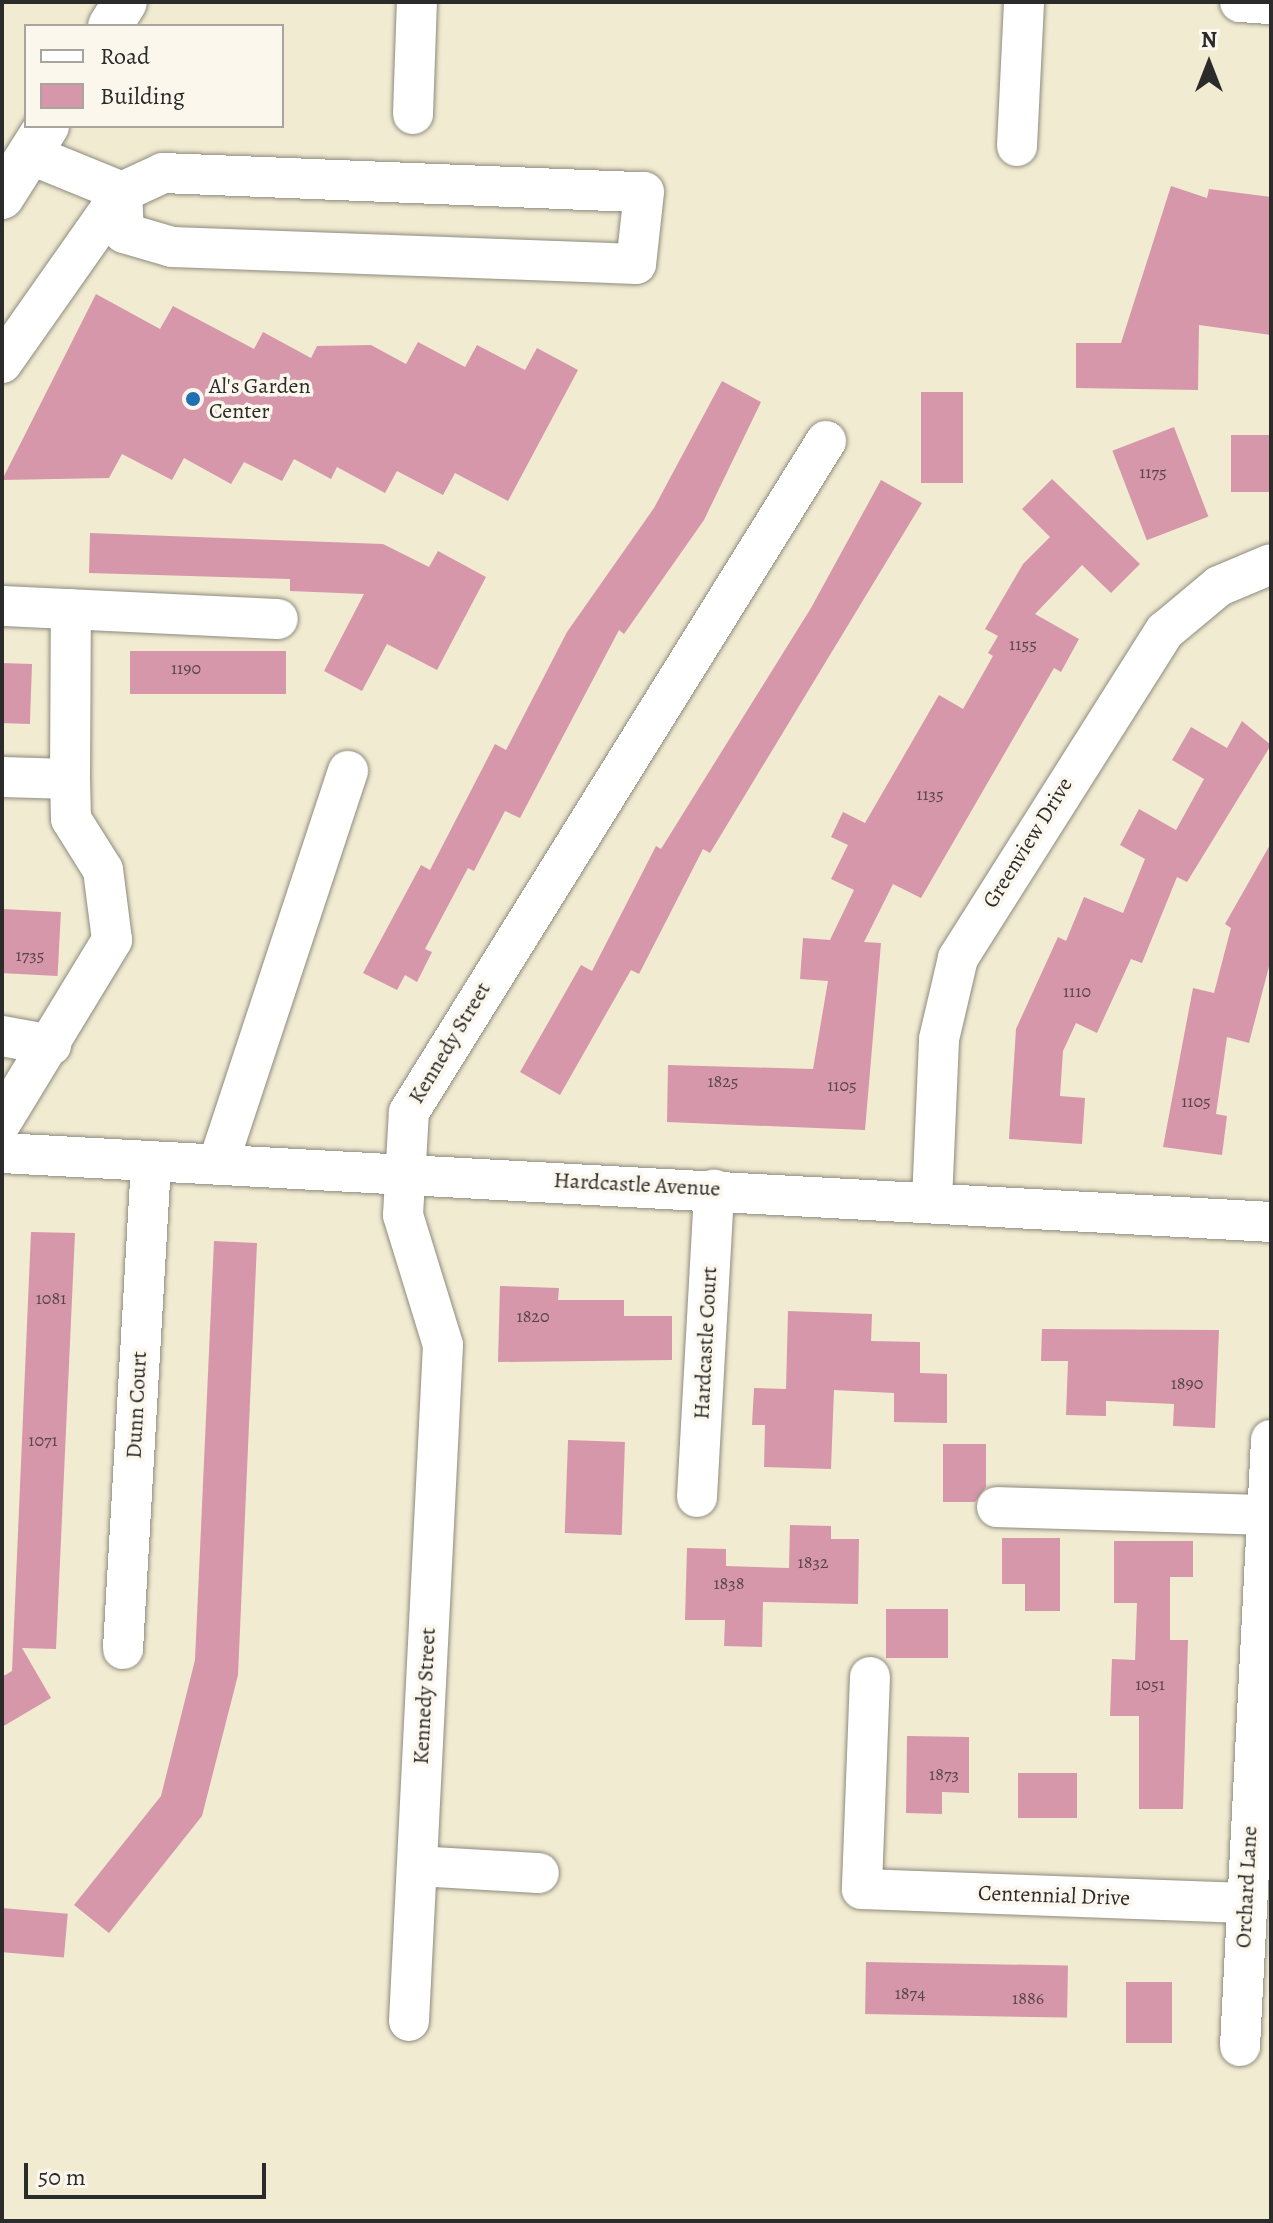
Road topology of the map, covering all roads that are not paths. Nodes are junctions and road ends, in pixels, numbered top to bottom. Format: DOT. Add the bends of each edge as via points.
graph roads {
  1 [pos="125,2"];
  2 [pos="417,2"];
  3 [pos="1024,2"];
  4 [pos="1240,2"];
  5 [pos="1271,4"];
  6 [pos="111,24"];
  7 [pos="413,114"];
  8 [pos="38,140"];
  9 [pos="1017,146"];
  10 [pos="122,192"];
  11 [pos="2,197"];
  12 [pos="2,363"];
  13 [pos="826,441"];
  14 [pos="1271,564"];
  15 [pos="2,606"];
  16 [pos="71,609"];
  17 [pos="278,619"];
  18 [pos="348,771"];
  19 [pos="2,777"];
  20 [pos="70,779"];
  21 [pos="2,1036"];
  22 [pos="51,1045"];
  23 [pos="2,1121"];
  24 [pos="2,1153"];
  25 [pos="151,1161"];
  26 [pos="218,1164"];
  27 [pos="403,1174"];
  28 [pos="714,1189"];
  29 [pos="932,1201"];
  30 [pos="1271,1222"];
  31 [pos="1271,1440"];
  32 [pos="697,1497"];
  33 [pos="997,1507"];
  34 [pos="1268,1515"];
  35 [pos="123,1649"];
  36 [pos="870,1677"];
  37 [pos="417,1866"];
  38 [pos="539,1873"];
  39 [pos="1246,1903"];
  40 [pos="409,2021"];
  41 [pos="1240,2046"];
  1 -- 6 [label="main road"];
  2 -- 7 [label="street"];
  3 -- 9 [label="street"];
  4 -- 5 [label="street"];
  8 -- 10 [label="street"];
  8 -- 11 [label="main road"];
  10 -- 10 [label="street" via="124,233 172,247 490,264 636,264 644,192 163,173"];
  10 -- 12 [label="street"];
  13 -- 27 [label="street, Kennedy Street" via="414,1100"];
  14 -- 29 [label="street, Greenview Drive" via="1219,586 1165,631 958,958 939,1039"];
  15 -- 16 [label="street"];
  16 -- 17 [label="street"];
  16 -- 20 [label="street"];
  18 -- 26 [label="street"];
  19 -- 20 [label="street"];
  20 -- 22 [label="street" via="71,819 103,870 114,919 96,974"];
  21 -- 22 [label="street"];
  22 -- 23 [label="street"];
  24 -- 25 [label="street, Hardcastle Avenue"];
  25 -- 26 [label="street, Hardcastle Avenue"];
  25 -- 35 [label="street, Dunn Court"];
  26 -- 27 [label="street, Hardcastle Avenue"];
  27 -- 28 [label="street, Hardcastle Avenue"];
  27 -- 37 [label="street, Kennedy Street" via="412,1258 443,1345"];
  28 -- 29 [label="street, Hardcastle Avenue"];
  28 -- 32 [label="street, Hardcastle Court"];
  29 -- 30 [label="street, Hardcastle Avenue"];
  31 -- 34 [label="street, Orchard Lane"];
  33 -- 34 [label="street"];
  34 -- 39 [label="street, Orchard Lane"];
  36 -- 39 [label="street, Centennial Drive" via="862,1889"];
  37 -- 38 [label="street"];
  37 -- 40 [label="street, Kennedy Street"];
  39 -- 41 [label="street, Orchard Lane"];
}
